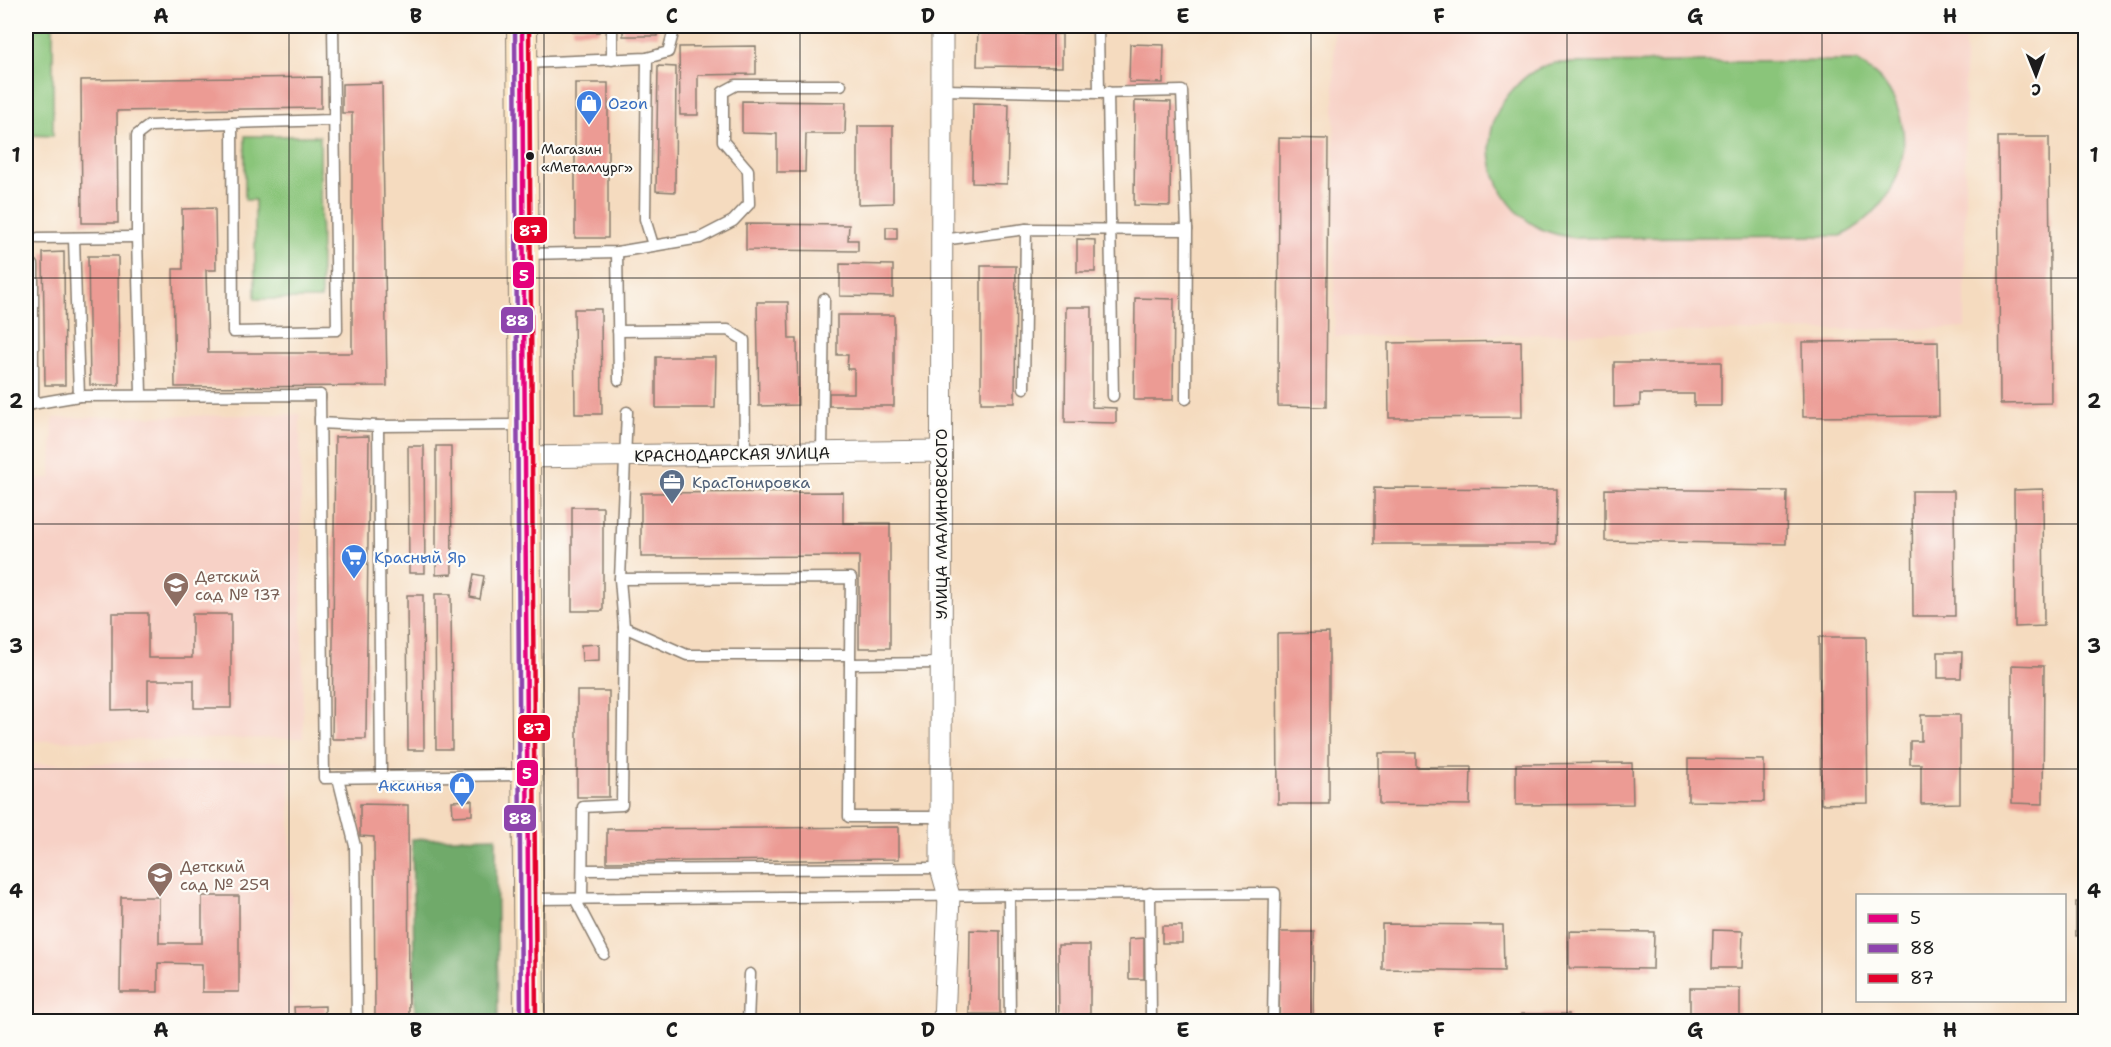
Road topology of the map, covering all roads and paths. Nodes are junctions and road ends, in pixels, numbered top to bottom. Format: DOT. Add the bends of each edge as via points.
graph roads {
  1 [pos="333,26"];
  2 [pos="522,26"];
  3 [pos="612,26"];
  4 [pos="675,26"];
  5 [pos="942,26"];
  6 [pos="1098,26"];
  7 [pos="647,58"];
  8 [pos="612,60"];
  9 [pos="522,63"];
  10 [pos="841,85"];
  11 [pos="942,90"];
  12 [pos="1104,92"];
  13 [pos="333,120"];
  14 [pos="232,123"];
  15 [pos="1026,229"];
  16 [pos="1110,230"];
  17 [pos="1187,230"];
  18 [pos="137,237"];
  19 [pos="38,238"];
  20 [pos="74,238"];
  21 [pos="942,240"];
  22 [pos="653,245"];
  23 [pos="616,252"];
  24 [pos="524,254"];
  25 [pos="33,265"];
  26 [pos="824,299"];
  27 [pos="618,331"];
  28 [pos="619,380"];
  29 [pos="1024,388"];
  30 [pos="141,394"];
  31 [pos="79,396"];
  32 [pos="1113,396"];
  33 [pos="1186,399"];
  34 [pos="29,404"];
  35 [pos="627,412"];
  36 [pos="320,423"];
  37 [pos="525,425"];
  38 [pos="378,426"];
  39 [pos="940,451"];
  40 [pos="822,453"];
  41 [pos="745,454"];
  42 [pos="626,456"];
  43 [pos="525,457"];
  44 [pos="621,579"];
  45 [pos="624,627"];
  46 [pos="850,660"];
  47 [pos="942,663"];
  48 [pos="527,775"];
  49 [pos="381,777"];
  50 [pos="338,778"];
  51 [pos="942,817"];
  52 [pos="941,868"];
  53 [pos="583,870"];
  54 [pos="1150,893"];
  55 [pos="949,896"];
  56 [pos="1009,896"];
  57 [pos="528,899"];
  58 [pos="578,899"];
  59 [pos="604,954"];
  60 [pos="750,974"];
  61 [pos="357,1022"];
  62 [pos="529,1022"];
  63 [pos="748,1022"];
  64 [pos="944,1022"];
  65 [pos="1010,1022"];
  66 [pos="1151,1022"];
  67 [pos="1274,1022"];
  1 -- 13 [label="lane"];
  2 -- 9 [label="main road"];
  3 -- 8 [label="lane"];
  4 -- 7 [label="lane" via="668,52"];
  5 -- 11 [label="street, УЛИЦА МАЛИНОВСКОГО"];
  6 -- 12 [label="lane"];
  7 -- 8 [label="lane"];
  7 -- 22 [label="lane" via="645,219"];
  8 -- 9 [label="lane"];
  9 -- 24 [label="main road"];
  10 -- 22 [label="lane" via="736,85 723,92 723,141 748,170 749,204 733,221 700,238"];
  11 -- 12 [label="lane"];
  11 -- 21 [label="street, УЛИЦА МАЛИНОВСКОГО"];
  12 -- 16 [label="lane"];
  12 -- 17 [label="lane" via="1182,91"];
  13 -- 14 [label="lane"];
  13 -- 14 [label="lane" via="337,330 233,332"];
  14 -- 18 [label="lane" via="148,126 137,135"];
  15 -- 16 [label="lane"];
  15 -- 21 [label="lane"];
  15 -- 29 [label="lane"];
  16 -- 17 [label="lane"];
  16 -- 32 [label="lane"];
  17 -- 33 [label="lane"];
  18 -- 20 [label="lane"];
  18 -- 30 [label="lane"];
  19 -- 20 [label="lane"];
  20 -- 31 [label="lane"];
  21 -- 39 [label="street, УЛИЦА МАЛИНОВСКОГО"];
  22 -- 23 [label="lane"];
  23 -- 24 [label="lane"];
  23 -- 27 [label="lane"];
  24 -- 37 [label="main road"];
  25 -- 34 [label="lane"];
  26 -- 40 [label="lane"];
  27 -- 28 [label="lane"];
  27 -- 41 [label="lane" via="728,330 744,340"];
  30 -- 31 [label="lane"];
  30 -- 36 [label="lane" via="320,395"];
  31 -- 34 [label="lane"];
  35 -- 42 [label="lane"];
  36 -- 38 [label="lane"];
  36 -- 50 [label="lane" via="324,778"];
  37 -- 38 [label="lane"];
  37 -- 43 [label="main road"];
  38 -- 49 [label="lane"];
  39 -- 40 [label="street, КРАСНОДАРСКАЯ УЛИЦА"];
  39 -- 47 [label="street, УЛИЦА МАЛИНОВСКОГО"];
  40 -- 41 [label="street, КРАСНОДАРСКАЯ УЛИЦА"];
  41 -- 42 [label="street, КРАСНОДАРСКАЯ УЛИЦА"];
  42 -- 43 [label="street, КРАСНОДАРСКАЯ УЛИЦА"];
  42 -- 44 [label="lane"];
  43 -- 48 [label="main road"];
  44 -- 45 [label="lane"];
  44 -- 46 [label="lane" via="850,578"];
  45 -- 46 [label="lane" via="687,655"];
  45 -- 53 [label="lane" via="622,805 583,807"];
  46 -- 47 [label="lane"];
  46 -- 51 [label="lane" via="849,817"];
  47 -- 51 [label="street, УЛИЦА МАЛИНОВСКОГО"];
  48 -- 49 [label="lane"];
  48 -- 57 [label="main road"];
  49 -- 50 [label="lane"];
  50 -- 61 [label="lane" via="355,846"];
  51 -- 52 [label="street, УЛИЦА МАЛИНОВСКОГО"];
  52 -- 53 [label="lane"];
  52 -- 55 [label="street, УЛИЦА МАЛИНОВСКОГО"];
  53 -- 58 [label="lane"];
  54 -- 56 [label="lane"];
  54 -- 66 [label="lane"];
  54 -- 67 [label="lane" via="1275,893"];
  55 -- 56 [label="lane"];
  55 -- 58 [label="lane"];
  55 -- 64 [label="street, УЛИЦА МАЛИНОВСКОГО"];
  56 -- 65 [label="lane"];
  57 -- 58 [label="lane"];
  57 -- 62 [label="main road"];
  58 -- 59 [label="lane"];
  60 -- 63 [label="lane"];
}
